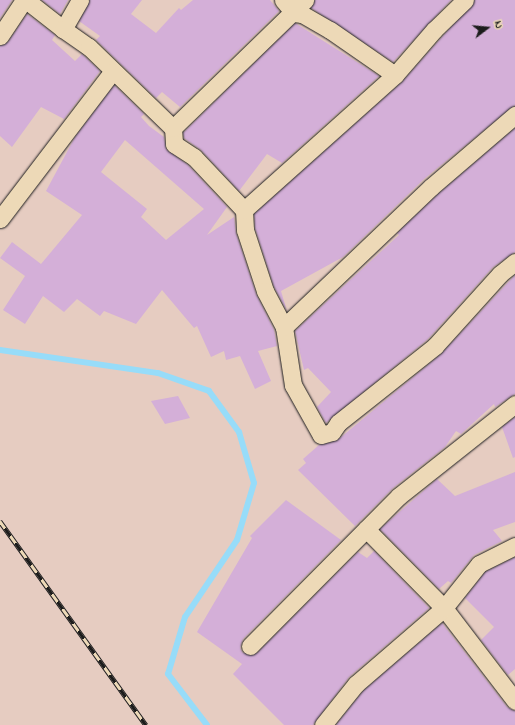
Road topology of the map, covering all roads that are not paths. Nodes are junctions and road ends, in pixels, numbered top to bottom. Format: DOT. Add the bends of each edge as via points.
graph roads {
  1 [pos="25,0"];
  2 [pos="80,0"];
  3 [pos="305,0"];
  4 [pos="466,0"];
  5 [pos="288,6"];
  6 [pos="63,29"];
  7 [pos="0,36"];
  8 [pos="112,72"];
  9 [pos="395,75"];
  10 [pos="515,115"];
  11 [pos="173,128"];
  12 [pos="244,210"];
  13 [pos="0,219"];
  14 [pos="515,262"];
  15 [pos="284,327"];
  16 [pos="515,404"];
  17 [pos="366,530"];
  18 [pos="515,546"];
  19 [pos="444,608"];
  20 [pos="250,646"];
  21 [pos="515,701"];
  22 [pos="323,725"];
  1 -- 6 [label="street"];
  1 -- 7 [label="street"];
  2 -- 6 [label="street"];
  3 -- 5 [label="street"];
  4 -- 9 [label="street" via="434,30"];
  5 -- 9 [label="street" via="330,30"];
  5 -- 11 [label="street"];
  6 -- 8 [label="street" via="89,47"];
  8 -- 11 [label="street"];
  8 -- 13 [label="street"];
  9 -- 12 [label="street"];
  10 -- 15 [label="street" via="431,187"];
  11 -- 12 [label="street" via="174,144 194,157"];
  12 -- 15 [label="street" via="245,230 265,291"];
  14 -- 15 [label="street" via="500,274 435,346 338,423 332,432 321,435 293,385"];
  16 -- 17 [label="street" via="399,496"];
  17 -- 19 [label="street"];
  17 -- 20 [label="street"];
  18 -- 19 [label="street" via="479,564"];
  19 -- 21 [label="street"];
  19 -- 22 [label="street" via="356,684"];
}
